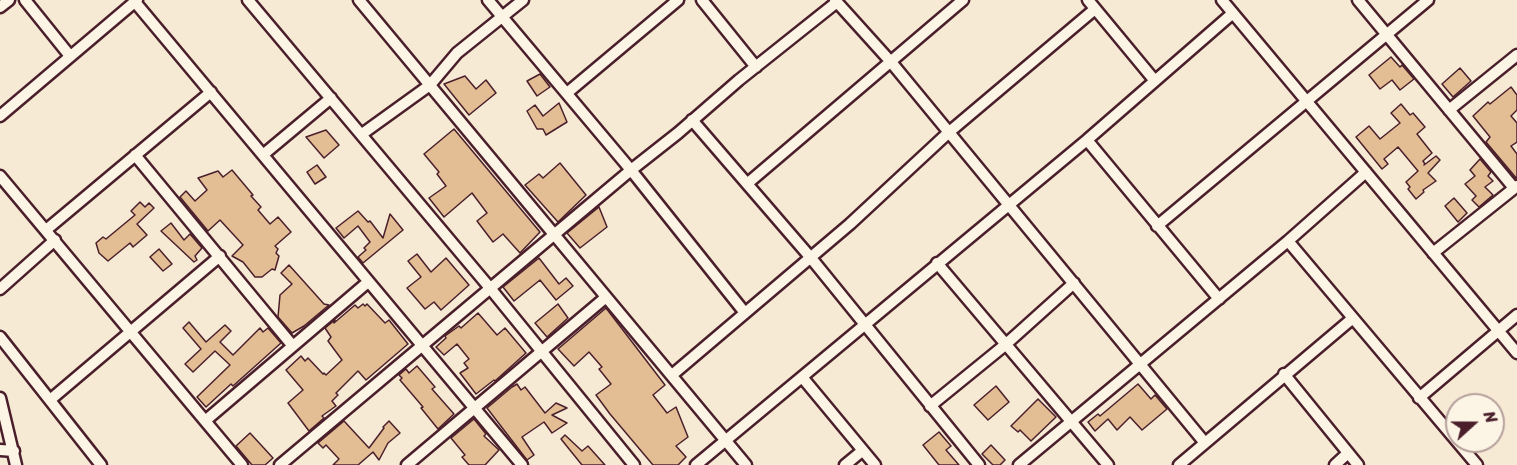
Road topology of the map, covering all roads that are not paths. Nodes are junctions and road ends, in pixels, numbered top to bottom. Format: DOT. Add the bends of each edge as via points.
graph roads {
  1 [pos="9,0"];
  2 [pos="25,0"];
  3 [pos="248,0"];
  4 [pos="359,0"];
  5 [pos="488,0"];
  6 [pos="523,0"];
  7 [pos="678,0"];
  8 [pos="702,0"];
  9 [pos="1222,0"];
  10 [pos="1358,0"];
  11 [pos="1428,0"];
  12 [pos="136,1"];
  13 [pos="836,1"];
  14 [pos="959,1"];
  15 [pos="1091,4"];
  16 [pos="0,7"];
  17 [pos="1233,13"];
  18 [pos="502,17"];
  19 [pos="1387,35"];
  20 [pos="1517,55"];
  21 [pos="70,56"];
  22 [pos="891,63"];
  23 [pos="756,67"];
  24 [pos="1155,81"];
  25 [pos="430,85"];
  26 [pos="211,92"];
  27 [pos="567,93"];
  28 [pos="331,98"];
  29 [pos="1308,102"];
  30 [pos="1449,110"];
  31 [pos="0,117"];
  32 [pos="692,120"];
  33 [pos="948,133"];
  34 [pos="362,135"];
  35 [pos="1087,140"];
  36 [pos="135,154"];
  37 [pos="264,154"];
  38 [pos="631,170"];
  39 [pos="1366,172"];
  40 [pos="0,176"];
  41 [pos="748,183"];
  42 [pos="1516,187"];
  43 [pos="1008,204"];
  44 [pos="1158,226"];
  45 [pos="46,230"];
  46 [pos="554,234"];
  47 [pos="55,240"];
  48 [pos="1288,241"];
  49 [pos="1433,253"];
  50 [pos="219,256"];
  51 [pos="811,258"];
  52 [pos="937,263"];
  53 [pos="368,282"];
  54 [pos="1074,283"];
  55 [pos="490,288"];
  56 [pos="0,289"];
  57 [pos="605,298"];
  58 [pos="1219,299"];
  59 [pos="746,313"];
  60 [pos="1517,315"];
  61 [pos="1353,318"];
  62 [pos="865,324"];
  63 [pos="131,331"];
  64 [pos="1498,331"];
  65 [pos="0,337"];
  66 [pos="292,345"];
  67 [pos="423,345"];
  68 [pos="1005,345"];
  69 [pos="541,352"];
  70 [pos="1517,353"];
  71 [pos="1141,363"];
  72 [pos="1284,374"];
  73 [pos="672,375"];
  74 [pos="802,377"];
  75 [pos="0,398"];
  76 [pos="1419,398"];
  77 [pos="50,400"];
  78 [pos="930,406"];
  79 [pos="476,408"];
  80 [pos="205,421"];
  81 [pos="1070,421"];
  82 [pos="725,440"];
  83 [pos="1205,443"];
  84 [pos="0,450"];
  85 [pos="862,451"];
  86 [pos="14,452"];
  87 [pos="1348,453"];
  88 [pos="16,465"];
  89 [pos="101,465"];
  90 [pos="242,465"];
  91 [pos="280,465"];
  92 [pos="407,465"];
  93 [pos="522,465"];
  94 [pos="634,465"];
  95 [pos="696,465"];
  96 [pos="746,465"];
  97 [pos="845,465"];
  98 [pos="875,465"];
  99 [pos="980,465"];
  100 [pos="1018,465"];
  101 [pos="1108,465"];
  102 [pos="1179,465"];
  103 [pos="1335,465"];
  104 [pos="1358,465"];
  105 [pos="1477,465"];
  1 -- 16 [label="street"];
  2 -- 21 [label="street"];
  3 -- 28 [label="street"];
  4 -- 25 [label="street"];
  5 -- 18 [label="street"];
  6 -- 18 [label="street"];
  7 -- 27 [label="street"];
  8 -- 23 [label="street"];
  9 -- 17 [label="street"];
  10 -- 19 [label="street"];
  11 -- 19 [label="street"];
  12 -- 21 [label="street"];
  12 -- 26 [label="street"];
  13 -- 22 [label="street"];
  13 -- 23 [label="street"];
  14 -- 22 [label="street"];
  15 -- 24 [label="street"];
  15 -- 33 [label="street"];
  17 -- 24 [label="street"];
  17 -- 29 [label="street"];
  18 -- 25 [label="street" via="457,53"];
  18 -- 27 [label="street"];
  19 -- 29 [label="street"];
  19 -- 30 [label="street"];
  20 -- 30 [label="street"];
  21 -- 31 [label="street"];
  22 -- 33 [label="street"];
  22 -- 41 [label="street"];
  23 -- 32 [label="street"];
  24 -- 35 [label="street"];
  25 -- 34 [label="street"];
  25 -- 46 [label="street"];
  26 -- 36 [label="street"];
  26 -- 37 [label="street"];
  27 -- 38 [label="street"];
  28 -- 34 [label="street"];
  28 -- 37 [label="street"];
  29 -- 39 [label="street"];
  29 -- 44 [label="street"];
  30 -- 42 [label="street"];
  32 -- 38 [label="street"];
  32 -- 41 [label="street"];
  33 -- 43 [label="street"];
  33 -- 51 [label="street"];
  34 -- 55 [label="street"];
  35 -- 43 [label="street"];
  35 -- 44 [label="street"];
  36 -- 45 [label="street"];
  36 -- 50 [label="street"];
  37 -- 53 [label="street"];
  38 -- 46 [label="street"];
  38 -- 59 [label="street"];
  39 -- 48 [label="street"];
  39 -- 49 [label="street"];
  40 -- 45 [label="street"];
  41 -- 51 [label="street"];
  42 -- 49 [label="street"];
  43 -- 52 [label="street"];
  43 -- 54 [label="street"];
  44 -- 58 [label="street"];
  45 -- 47 [label="street"];
  46 -- 55 [label="street"];
  46 -- 57 [label="street"];
  47 -- 56 [label="street"];
  47 -- 63 [label="street"];
  48 -- 58 [label="street"];
  48 -- 61 [label="street"];
  49 -- 64 [label="street"];
  50 -- 63 [label="street"];
  50 -- 66 [label="street"];
  51 -- 59 [label="street"];
  51 -- 62 [label="street"];
  52 -- 62 [label="street"];
  52 -- 68 [label="street"];
  53 -- 66 [label="street"];
  53 -- 67 [label="street"];
  54 -- 68 [label="street"];
  54 -- 71 [label="street"];
  55 -- 67 [label="street"];
  55 -- 69 [label="street"];
  57 -- 69 [label="street"];
  57 -- 73 [label="street"];
  58 -- 71 [label="street"];
  59 -- 73 [label="street"];
  60 -- 64 [label="street"];
  61 -- 72 [label="street"];
  61 -- 76 [label="street"];
  62 -- 74 [label="street"];
  62 -- 78 [label="street"];
  63 -- 77 [label="street"];
  63 -- 80 [label="street"];
  64 -- 70 [label="street"];
  64 -- 76 [label="street"];
  65 -- 77 [label="street"];
  66 -- 80 [label="street"];
  67 -- 79 [label="street"];
  67 -- 91 [label="street"];
  68 -- 78 [label="street"];
  68 -- 81 [label="street"];
  69 -- 79 [label="street"];
  69 -- 94 [label="street"];
  71 -- 81 [label="street"];
  71 -- 83 [label="street"];
  72 -- 83 [label="street"];
  72 -- 87 [label="street"];
  73 -- 82 [label="street"];
  74 -- 82 [label="street"];
  74 -- 85 [label="street"];
  75 -- 86 [label="street"];
  76 -- 105 [label="street"];
  77 -- 89 [label="street"];
  78 -- 99 [label="street"];
  79 -- 92 [label="street"];
  79 -- 93 [label="street"];
  80 -- 90 [label="street"];
  81 -- 100 [label="street"];
  81 -- 101 [label="street"];
  82 -- 95 [label="street"];
  82 -- 96 [label="street"];
  83 -- 102 [label="street"];
  84 -- 86 [label="street"];
  85 -- 97 [label="street"];
  85 -- 98 [label="street"];
  86 -- 88 [label="street"];
  87 -- 103 [label="street"];
  87 -- 104 [label="street"];
}
